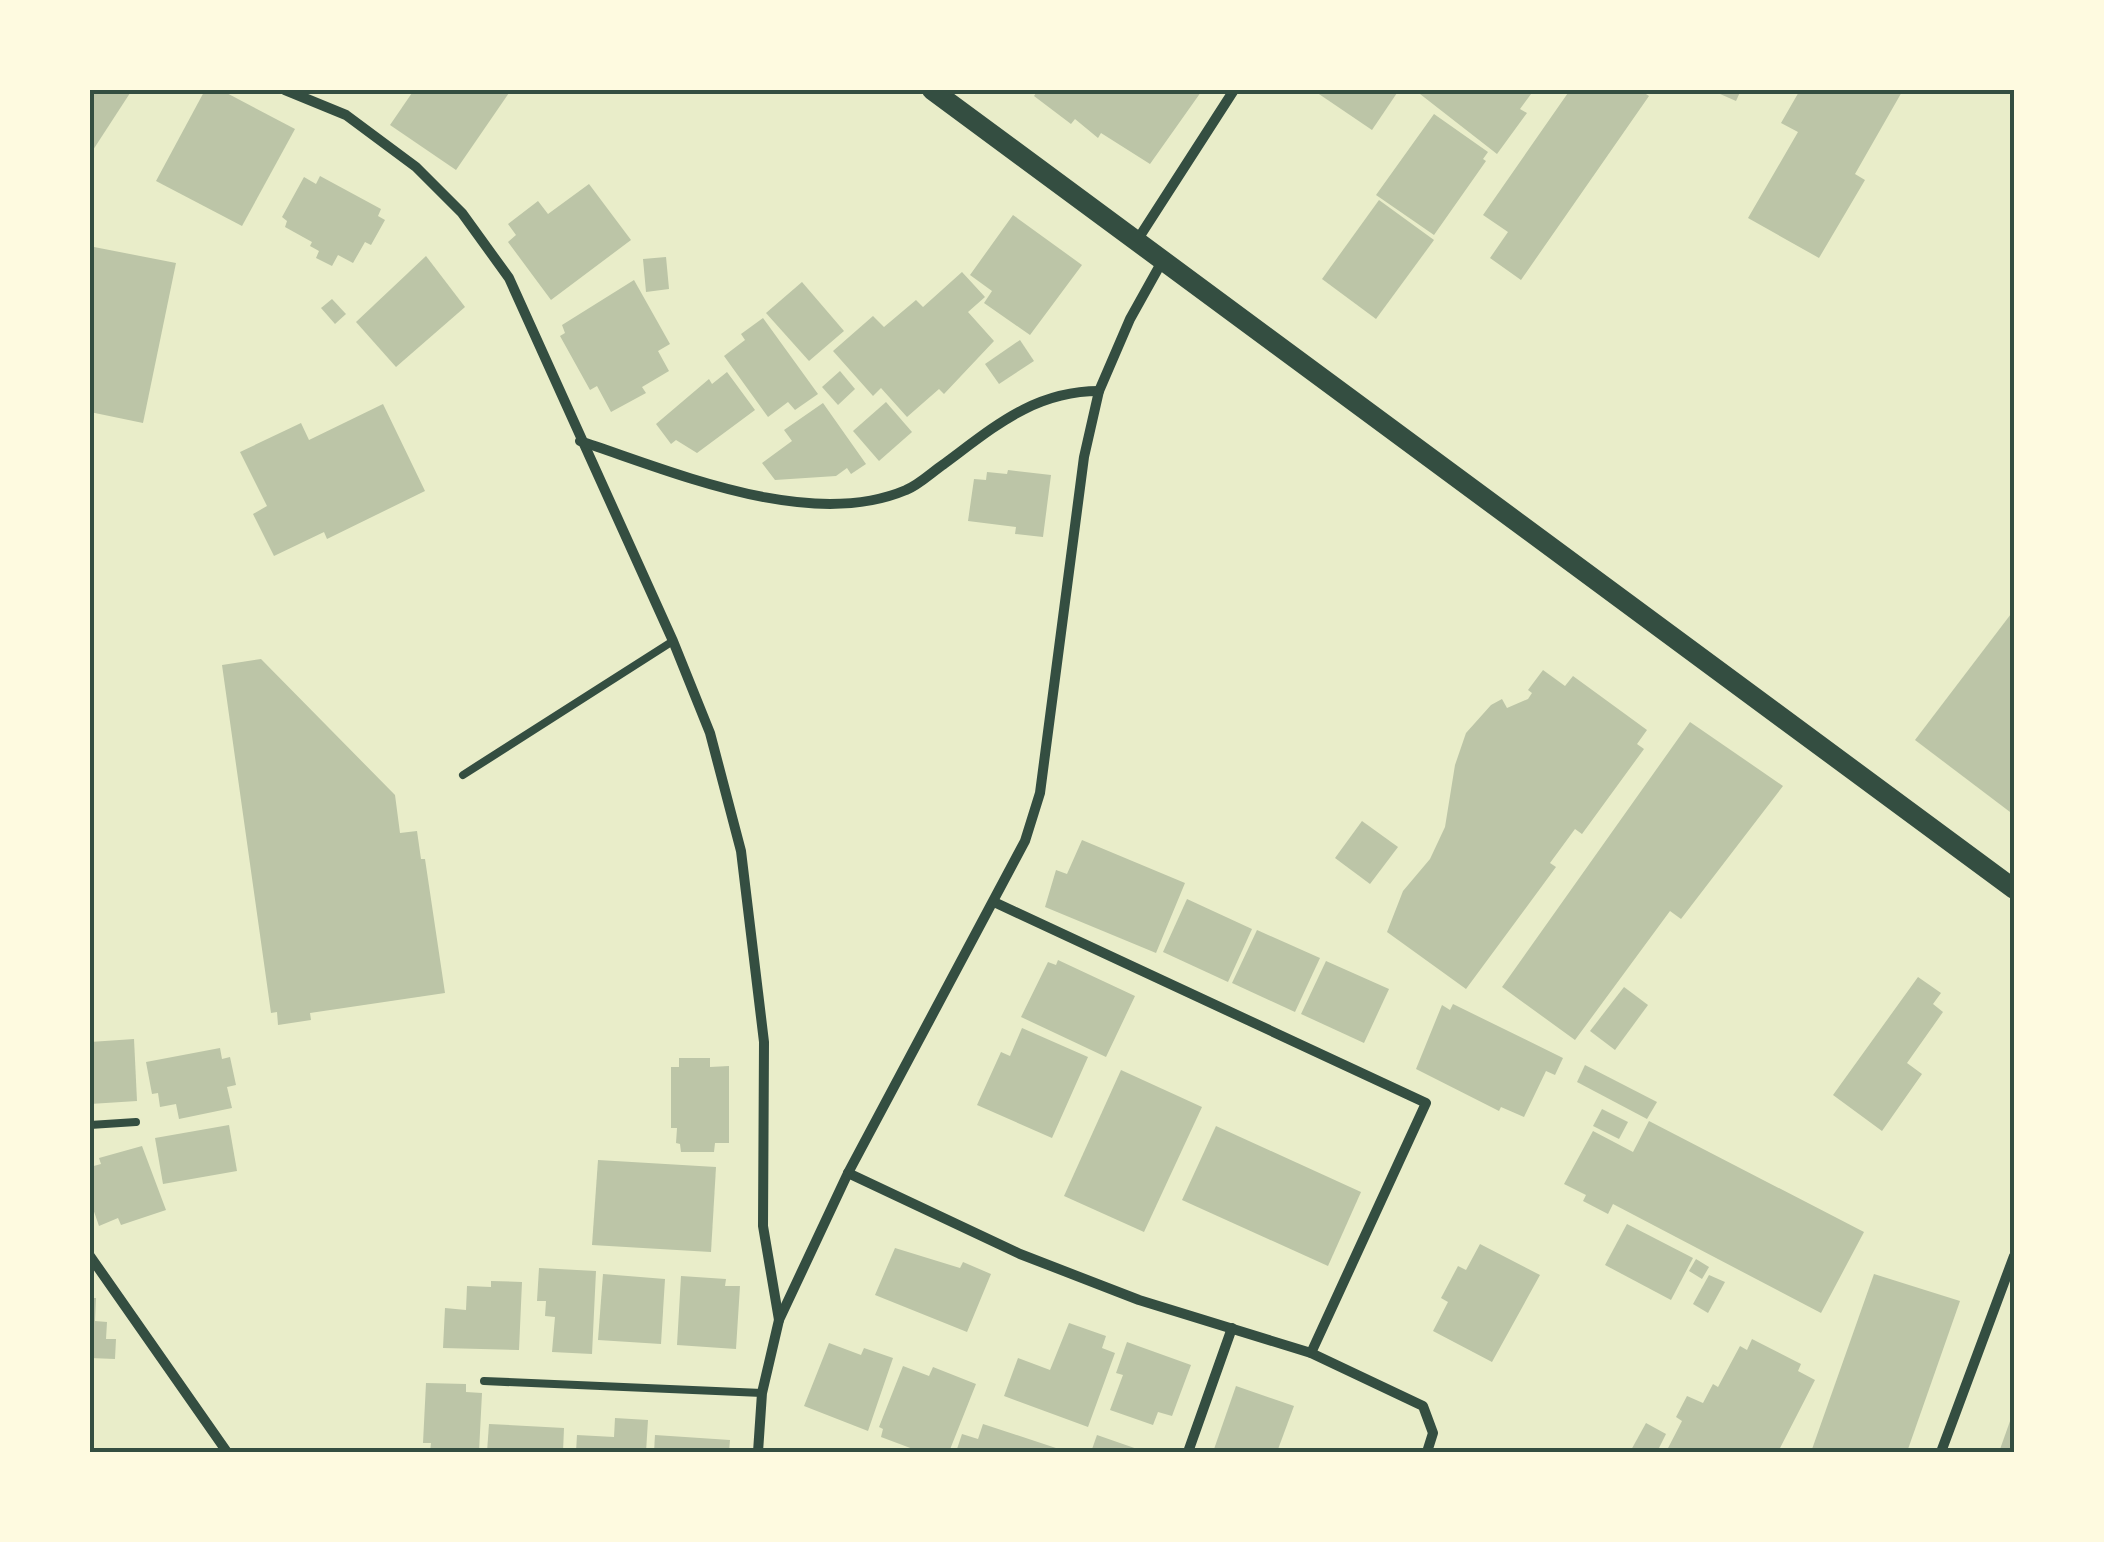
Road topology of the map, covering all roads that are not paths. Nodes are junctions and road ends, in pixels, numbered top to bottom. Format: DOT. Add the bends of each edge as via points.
graph roads {
  1 [pos="286,90"];
  2 [pos="932,90"];
  3 [pos="1234,90"];
  4 [pos="1138,239"];
  5 [pos="1164,258"];
  6 [pos="1099,390"];
  7 [pos="580,441"];
  8 [pos="673,641"];
  9 [pos="462,775"];
  10 [pos="2014,889"];
  11 [pos="994,902"];
  12 [pos="136,1122"];
  13 [pos="90,1125"];
  14 [pos="848,1174"];
  15 [pos="90,1256"];
  16 [pos="2014,1256"];
  17 [pos="778,1320"];
  18 [pos="1232,1328"];
  19 [pos="1311,1354"];
  20 [pos="484,1381"];
  21 [pos="762,1393"];
  22 [pos="227,1452"];
  23 [pos="758,1452"];
  24 [pos="1188,1452"];
  25 [pos="1426,1452"];
  26 [pos="1941,1452"];
  1 -- 7 [label="street" via="346,115 462,213 510,278"];
  2 -- 4 [label="main road"];
  3 -- 4 [label="street"];
  4 -- 5 [label="main road"];
  5 -- 6 [label="street"];
  5 -- 10 [label="main road"];
  6 -- 7 [label="street" via="1066,391 1025,405 907,490 841,503 794,504"];
  6 -- 11 [label="street" via="1084,457 1040,793"];
  7 -- 8 [label="street"];
  8 -- 9 [label="lane"];
  8 -- 17 [label="street" via="710,733 742,851 764,1042 763,1226"];
  11 -- 14 [label="street"];
  11 -- 19 [label="street" via="1426,1103"];
  12 -- 13 [label="lane"];
  14 -- 17 [label="street"];
  14 -- 18 [label="street" via="1020,1254"];
  15 -- 22 [label="street"];
  16 -- 26 [label="street"];
  17 -- 21 [label="street"];
  18 -- 19 [label="street"];
  18 -- 24 [label="street"];
  19 -- 25 [label="street" via="1423,1406 1433,1433"];
  20 -- 21 [label="lane"];
  21 -- 23 [label="street"];
}
